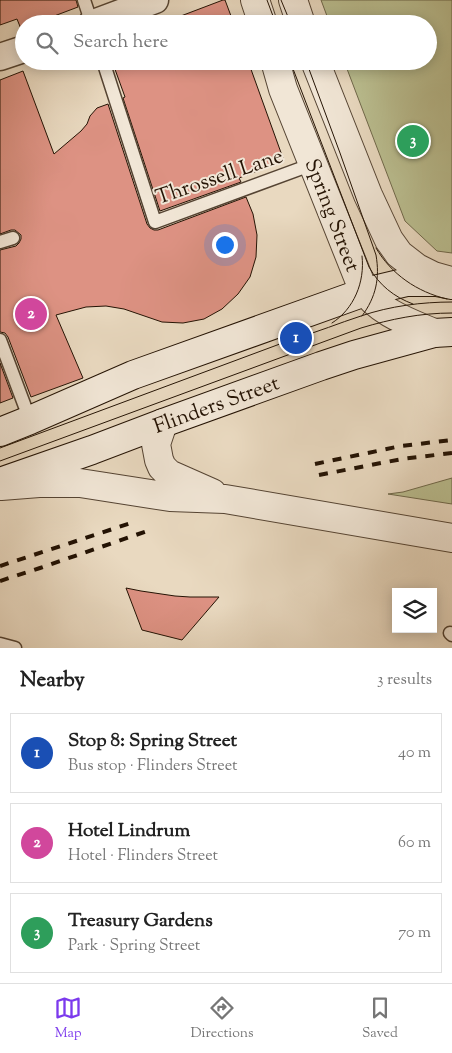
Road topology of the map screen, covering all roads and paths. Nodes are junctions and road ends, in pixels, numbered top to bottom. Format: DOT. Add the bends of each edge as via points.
graph roads {
  1 [pos="84,0"];
  2 [pos="155,0"];
  3 [pos="255,0"];
  4 [pos="293,0"];
  5 [pos="89,15"];
  6 [pos="116,15"];
  7 [pos="260,15"];
  8 [pos="298,15"];
  9 [pos="15,51"];
  10 [pos="0,57"];
  11 [pos="106,70"];
  12 [pos="278,70"];
  13 [pos="319,70"];
  14 [pos="313,164"];
  15 [pos="13,238"];
  16 [pos="0,242"];
  17 [pos="452,283"];
  18 [pos="365,292"];
  19 [pos="443,333"];
  20 [pos="0,340"];
  21 [pos="30,420"];
  22 [pos="163,423"];
  23 [pos="0,432"];
  24 [pos="0,482"];
  25 [pos="0,486"];
  26 [pos="225,499"];
  27 [pos="452,538"];
  28 [pos="0,644"];
  29 [pos="15,648"];
  1 -- 5 [label="lane"];
  2 -- 6 [label="street"];
  3 -- 7 [label="street"];
  4 -- 8 [label="street"];
  9 -- 10 [label="street"];
  11 -- 14 [label="lane, Throssell Lane" via="155,222"];
  12 -- 14 [label="street, Spring Street"];
  13 -- 17 [label="street, Spring Street" via="389,240 399,254 417,268"];
  14 -- 18 [label="street, Spring Street"];
  15 -- 16 [label="lane"];
  17 -- 18 [label="street" via="417,281"];
  18 -- 19 [label="street, Spring Street" via="391,314"];
  18 -- 21 [label="street" via="133,375"];
  19 -- 22 [label="street, Flinders Street" via="321,366"];
  20 -- 21 [label="lane"];
  21 -- 23 [label="street"];
  22 -- 24 [label="street, Flinders Street"];
  22 -- 26 [label="street" via="156,444 162,467 169,474"];
  25 -- 26 [label="street" via="80,483 170,497"];
  26 -- 27 [label="street"];
  28 -- 29 [label="lane"];
}
